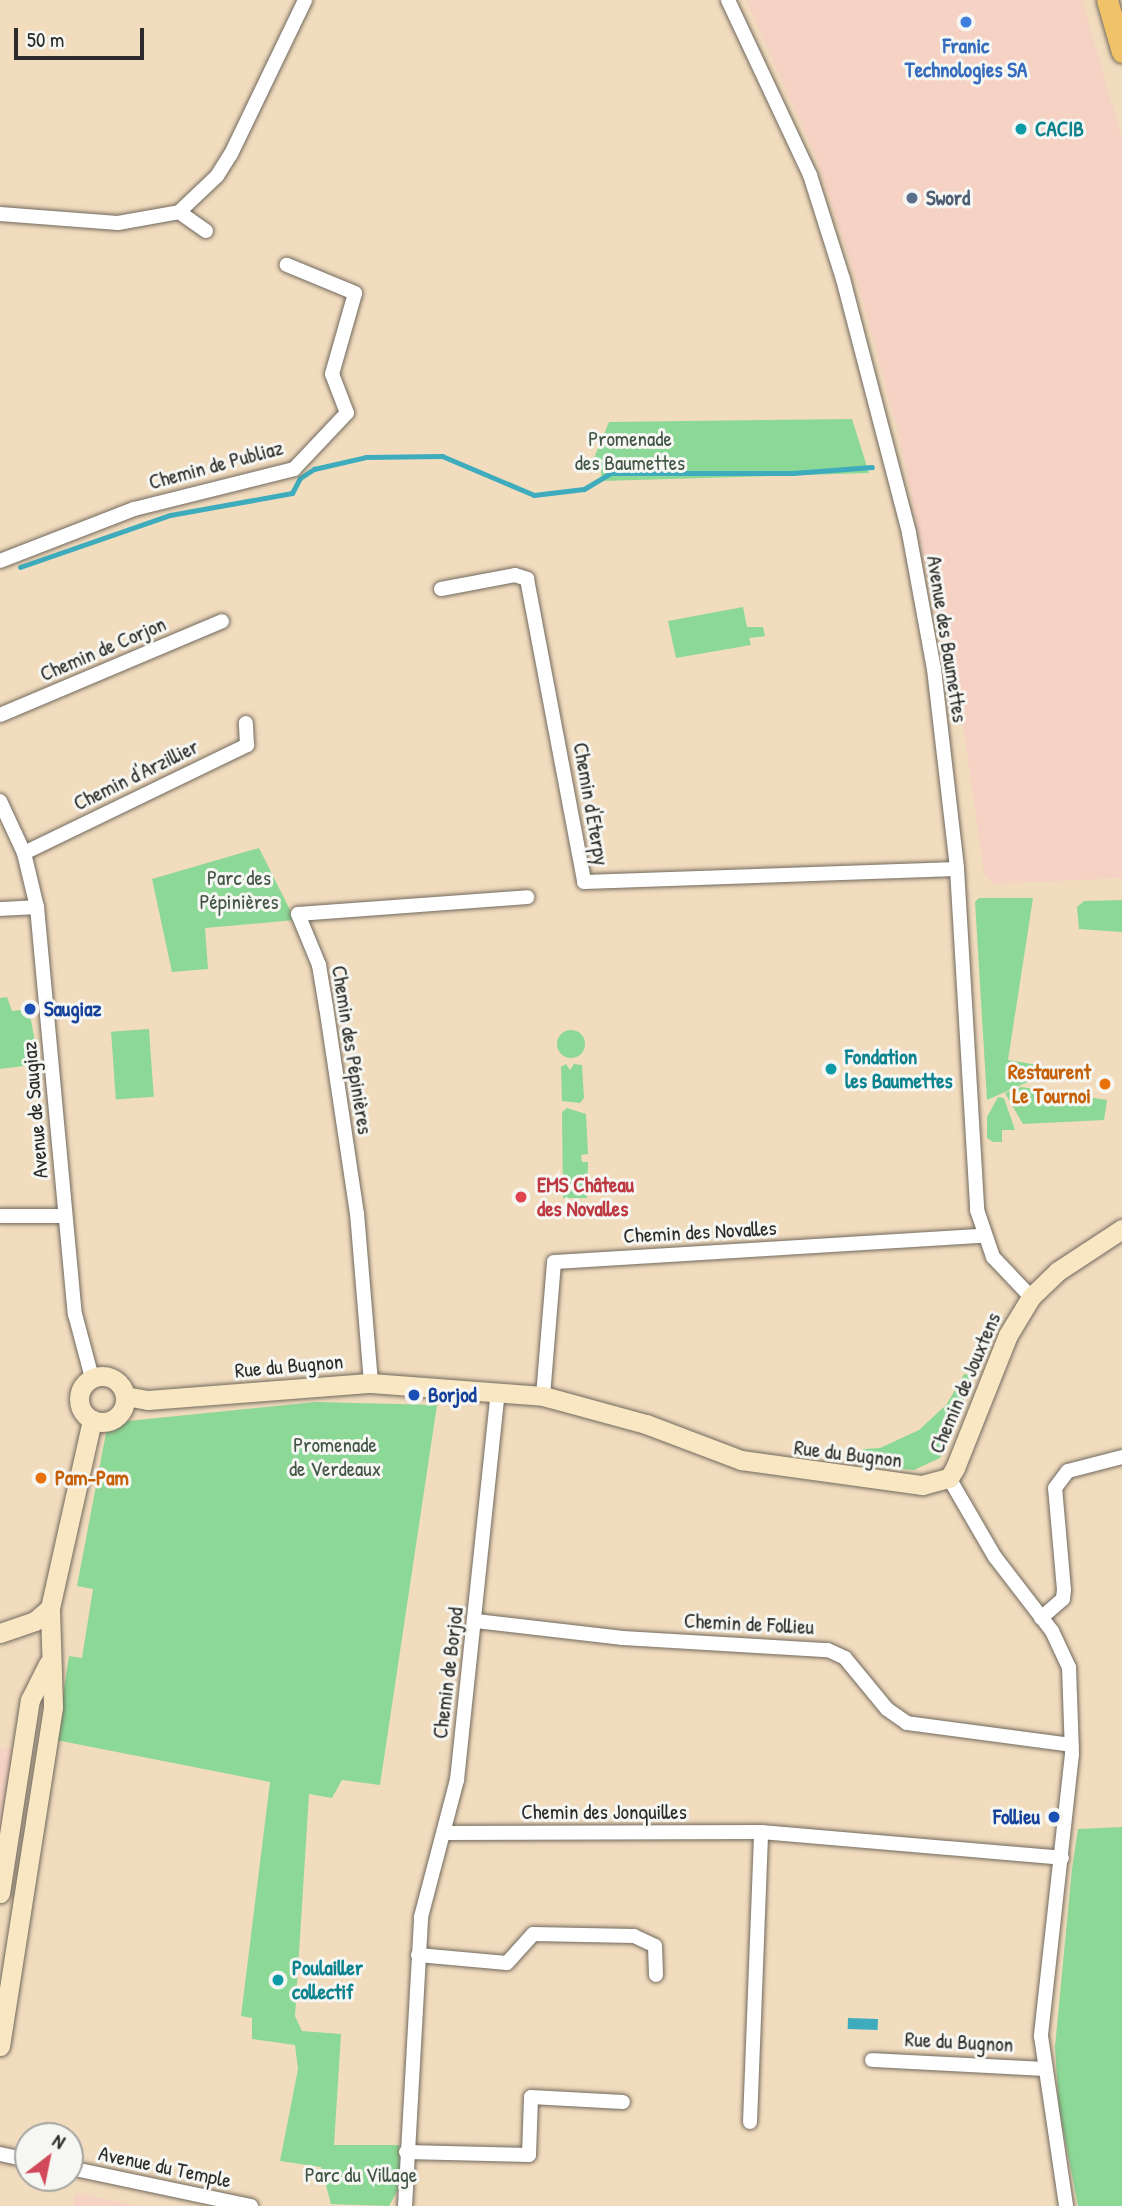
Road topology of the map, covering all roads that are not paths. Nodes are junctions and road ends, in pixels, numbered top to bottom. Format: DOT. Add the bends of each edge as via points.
graph roads {
  1 [pos="305,0"];
  2 [pos="728,0"];
  3 [pos="1107,0"];
  4 [pos="1122,52"];
  5 [pos="180,212"];
  6 [pos="0,214"];
  7 [pos="206,231"];
  8 [pos="286,265"];
  9 [pos="0,561"];
  10 [pos="441,589"];
  11 [pos="222,621"];
  12 [pos="0,715"];
  13 [pos="246,723"];
  14 [pos="0,801"];
  15 [pos="24,853"];
  16 [pos="957,869"];
  17 [pos="527,897"];
  18 [pos="37,907"];
  19 [pos="0,909"];
  20 [pos="0,1216"];
  21 [pos="65,1216"];
  22 [pos="1122,1229"];
  23 [pos="983,1236"];
  24 [pos="1031,1297"];
  25 [pos="92,1378"];
  26 [pos="371,1383"];
  27 [pos="498,1392"];
  28 [pos="125,1396"];
  29 [pos="543,1396"];
  30 [pos="92,1420"];
  31 [pos="1122,1457"];
  32 [pos="949,1478"];
  33 [pos="50,1608"];
  34 [pos="1041,1618"];
  35 [pos="476,1621"];
  36 [pos="0,1633"];
  37 [pos="49,1663"];
  38 [pos="24,1743"];
  39 [pos="1072,1745"];
  40 [pos="47,1747"];
  41 [pos="761,1832"];
  42 [pos="446,1833"];
  43 [pos="1062,1858"];
  44 [pos="4,1864"];
  45 [pos="27,1868"];
  46 [pos="0,1893"];
  47 [pos="418,1955"];
  48 [pos="656,1975"];
  49 [pos="0,2046"];
  50 [pos="872,2060"];
  51 [pos="1043,2069"];
  52 [pos="623,2102"];
  53 [pos="750,2122"];
  54 [pos="407,2152"];
  55 [pos="84,2171"];
  56 [pos="251,2206"];
  57 [pos="405,2206"];
  58 [pos="1066,2206"];
  1 -- 5 [label="street" via="231,154 217,176"];
  2 -- 16 [label="street, Avenue des Baumettes" via="810,174 894,472 934,668"];
  3 -- 4 [label="main road"];
  5 -- 6 [label="street" via="118,223"];
  5 -- 7 [label="street"];
  8 -- 9 [label="street, Chemin de Publiaz" via="355,293 332,374 347,412 294,469 134,509"];
  10 -- 16 [label="street, Chemin d'Eterpy" via="520,575 527,579 584,881"];
  11 -- 12 [label="street, Chemin de Corjon"];
  13 -- 15 [label="street, Chemin d'Arzillier" via="247,745"];
  14 -- 15 [label="street, Avenue de Saugiaz"];
  15 -- 18 [label="street, Avenue de Saugiaz"];
  16 -- 23 [label="street, Avenue des Baumettes" via="974,1188"];
  17 -- 26 [label="street, Chemin des Pépinières" via="298,914 319,965 326,1007 356,1214"];
  18 -- 19 [label="street"];
  18 -- 21 [label="street, Avenue de Saugiaz"];
  20 -- 21 [label="street"];
  21 -- 25 [label="street, Avenue de Saugiaz" via="75,1314"];
  22 -- 24 [label="street, Chemin de Jouxtens" via="1058,1272"];
  23 -- 24 [label="street, Avenue des Baumettes" via="993,1257"];
  23 -- 29 [label="street, Chemin des Novalles" via="554,1262"];
  24 -- 32 [label="street, Chemin de Jouxtens" via="1008,1335 965,1451"];
  25 -- 28 [label="street" via="113,1378"];
  25 -- 30 [label="street" via="79,1395 81,1409"];
  26 -- 27 [label="street, Rue du Bugnon"];
  26 -- 28 [label="street, Rue du Bugnon" via="148,1400"];
  27 -- 29 [label="street, Rue du Bugnon"];
  27 -- 35 [label="street, Chemin de Borjod"];
  28 -- 30 [label="street" via="123,1410 113,1420"];
  29 -- 32 [label="street, Rue du Bugnon" via="646,1424 774,1468 898,1484"];
  30 -- 33 [label="street"];
  31 -- 34 [label="street" via="1068,1471 1055,1488 1064,1590 1062,1599"];
  32 -- 34 [label="street, Rue du Bugnon" via="995,1557"];
  33 -- 36 [label="street" via="35,1620"];
  33 -- 37 [label="street"];
  34 -- 39 [label="street, Rue du Bugnon" via="1069,1667"];
  35 -- 39 [label="street, Chemin de Follieu" via="623,1638 828,1650 845,1658 887,1709 907,1723"];
  35 -- 42 [label="street, Chemin de Borjod"];
  37 -- 38 [label="street" via="30,1700"];
  37 -- 40 [label="street" via="53,1706"];
  38 -- 40 [label="street"];
  38 -- 44 [label="street"];
  39 -- 43 [label="street, Rue du Bugnon"];
  40 -- 45 [label="street"];
  41 -- 42 [label="street, Chemin des Jonquilles"];
  41 -- 43 [label="street, Chemin des Jonquilles"];
  41 -- 53 [label="street"];
  42 -- 47 [label="street, Chemin de Borjod" via="421,1917"];
  43 -- 51 [label="street, Rue du Bugnon" via="1041,2036"];
  44 -- 45 [label="street"];
  44 -- 46 [label="street"];
  45 -- 49 [label="street"];
  47 -- 48 [label="street" via="507,1963 533,1934 634,1936 655,1946"];
  47 -- 54 [label="street, Chemin de Borjod"];
  50 -- 51 [label="street, Rue du Bugnon"];
  51 -- 58 [label="street, Rue du Bugnon"];
  52 -- 54 [label="street" via="531,2097 529,2155"];
  54 -- 57 [label="street, Chemin de Borjod"];
  55 -- 56 [label="street, Avenue du Temple"];
}
